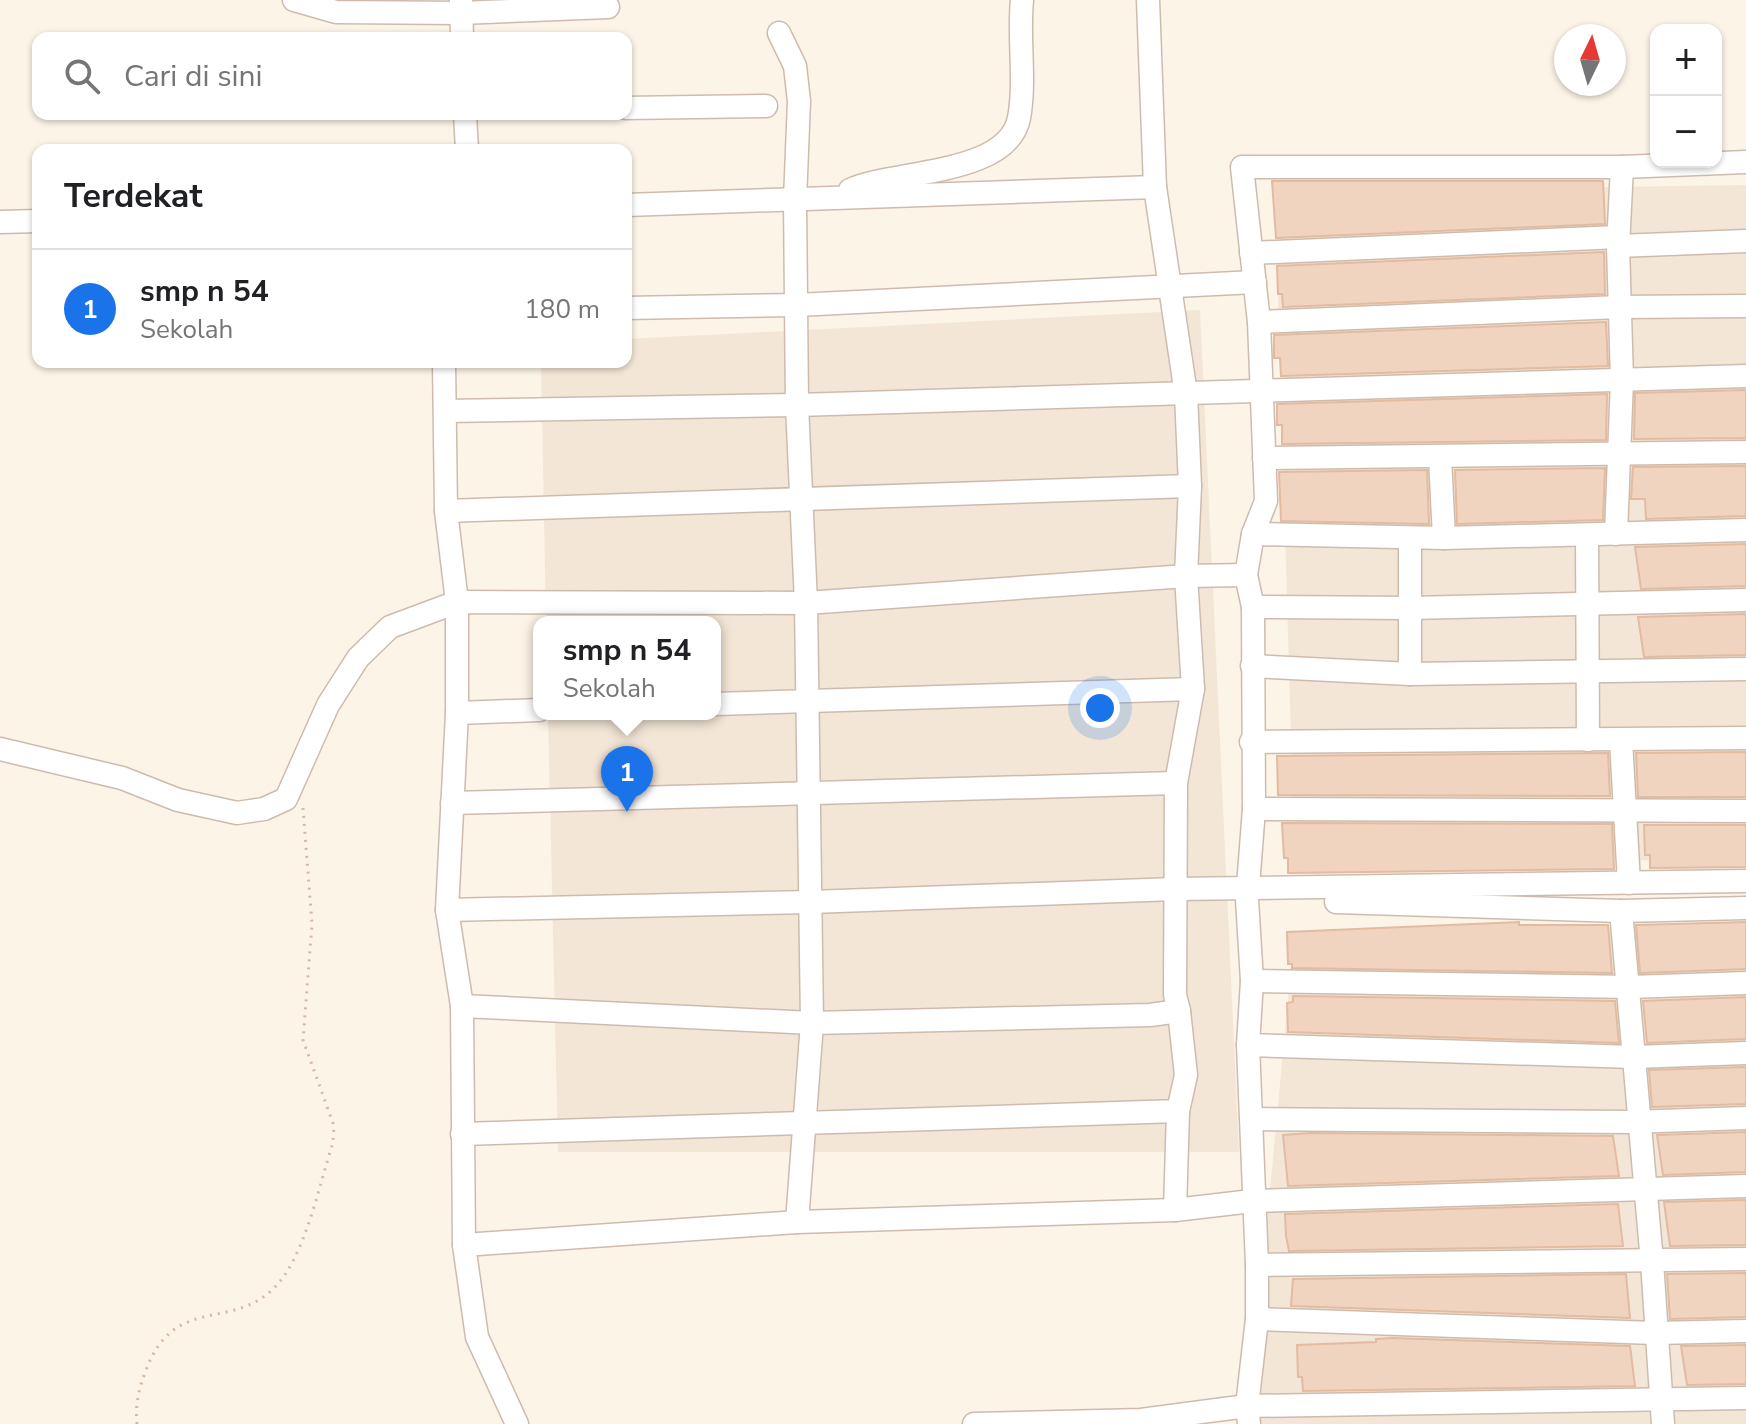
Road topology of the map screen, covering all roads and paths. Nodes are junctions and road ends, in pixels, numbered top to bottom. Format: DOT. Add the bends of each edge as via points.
graph roads {
  1 [pos="294,0"];
  2 [pos="1022,0"];
  3 [pos="1148,0"];
  4 [pos="461,7"];
  5 [pos="608,7"];
  6 [pos="462,32"];
  7 [pos="779,33"];
  8 [pos="766,106"];
  9 [pos="632,108"];
  10 [pos="465,120"];
  11 [pos="467,144"];
  12 [pos="1722,162"];
  13 [pos="1746,162"];
  14 [pos="1650,165"];
  15 [pos="1622,167"];
  16 [pos="1155,187"];
  17 [pos="831,199"];
  18 [pos="795,200"];
  19 [pos="632,205"];
  20 [pos="32,221"];
  21 [pos="0,222"];
  22 [pos="1746,241"];
  23 [pos="1619,242"];
  24 [pos="1251,253"];
  25 [pos="1255,282"];
  26 [pos="1171,286"];
  27 [pos="797,305"];
  28 [pos="1746,306"];
  29 [pos="1619,307"];
  30 [pos="632,308"];
  31 [pos="1259,322"];
  32 [pos="444,368"];
  33 [pos="1746,376"];
  34 [pos="1622,380"];
  35 [pos="1262,389"];
  36 [pos="1186,394"];
  37 [pos="797,405"];
  38 [pos="446,411"];
  39 [pos="1746,452"];
  40 [pos="1619,454"];
  41 [pos="1440,457"];
  42 [pos="1264,458"];
  43 [pos="1190,486"];
  44 [pos="803,500"];
  45 [pos="446,511"];
  46 [pos="1746,530"];
  47 [pos="1253,534"];
  48 [pos="1616,534"];
  49 [pos="1587,535"];
  50 [pos="1410,538"];
  51 [pos="1444,538"];
  52 [pos="1246,575"];
  53 [pos="1186,576"];
  54 [pos="1746,600"];
  55 [pos="457,602"];
  56 [pos="806,603"];
  57 [pos="1589,605"];
  58 [pos="1253,607"];
  59 [pos="1411,608"];
  60 [pos="1252,666"];
  61 [pos="1746,669"];
  62 [pos="1587,673"];
  63 [pos="1410,674"];
  64 [pos="1193,689"];
  65 [pos="808,701"];
  66 [pos="721,704"];
  67 [pos="533,710"];
  68 [pos="457,713"];
  69 [pos="1746,738"];
  70 [pos="1588,740"];
  71 [pos="1621,740"];
  72 [pos="1251,742"];
  73 [pos="0,749"];
  74 [pos="299,772"];
  75 [pos="1176,783"];
  76 [pos="809,794"];
  77 [pos="452,803"];
  78 [pos="1254,809"];
  79 [pos="1746,811"];
  80 [pos="1623,813"];
  81 [pos="1746,881"];
  82 [pos="1629,883"];
  83 [pos="1175,889"];
  84 [pos="1248,894"];
  85 [pos="811,902"];
  86 [pos="1746,908"];
  87 [pos="447,910"];
  88 [pos="1621,911"];
  89 [pos="1252,981"];
  90 [pos="1746,983"];
  91 [pos="1630,987"];
  92 [pos="462,1006"];
  93 [pos="1179,1011"];
  94 [pos="812,1023"];
  95 [pos="1248,1045"];
  96 [pos="1746,1053"];
  97 [pos="1634,1057"];
  98 [pos="1178,1111"];
  99 [pos="1746,1118"];
  100 [pos="1253,1119"];
  101 [pos="1641,1121"];
  102 [pos="807,1123"];
  103 [pos="462,1134"];
  104 [pos="1746,1186"];
  105 [pos="1646,1189"];
  106 [pos="1252,1201"];
  107 [pos="1175,1210"];
  108 [pos="797,1222"];
  109 [pos="464,1245"];
  110 [pos="1746,1259"];
  111 [pos="1652,1262"];
  112 [pos="1257,1265"];
  113 [pos="1257,1319"];
  114 [pos="1746,1331"];
  115 [pos="1655,1333"];
  116 [pos="1746,1398"];
  117 [pos="1660,1399"];
  118 [pos="1248,1415"];
  119 [pos="1064,1422"];
  120 [pos="1141,1422"];
  121 [pos="999,1423"];
  122 [pos="137,1424"];
  123 [pos="517,1424"];
  124 [pos="974,1424"];
  125 [pos="1663,1424"];
  1 -- 4 [label="street" via="336,12"];
  2 -- 17 [label="street" via="1019,120 1009,139 978,160 861,185"];
  3 -- 16 [label="street"];
  4 -- 5 [label="street"];
  4 -- 6 [label="street"];
  7 -- 18 [label="street" via="795,66 799,101"];
  8 -- 9 [label="street"];
  10 -- 11 [label="street"];
  12 -- 13 [label="street"];
  14 -- 15 [label="street"];
  15 -- 23 [label="street"];
  15 -- 24 [label="street" via="1242,167"];
  16 -- 17 [label="street"];
  16 -- 26 [label="street"];
  17 -- 18 [label="street"];
  18 -- 19 [label="street"];
  18 -- 27 [label="street"];
  20 -- 21 [label="street"];
  22 -- 23 [label="street"];
  23 -- 24 [label="street"];
  23 -- 29 [label="street"];
  24 -- 25 [label="street"];
  25 -- 26 [label="street"];
  25 -- 31 [label="street"];
  26 -- 27 [label="street"];
  26 -- 36 [label="street"];
  27 -- 30 [label="street"];
  27 -- 37 [label="street"];
  28 -- 29 [label="street"];
  29 -- 31 [label="street"];
  29 -- 34 [label="street"];
  31 -- 35 [label="street"];
  32 -- 38 [label="street"];
  33 -- 34 [label="street"];
  34 -- 35 [label="street"];
  34 -- 40 [label="street"];
  35 -- 36 [label="street"];
  35 -- 42 [label="street"];
  36 -- 37 [label="street"];
  36 -- 43 [label="street"];
  37 -- 38 [label="street"];
  37 -- 44 [label="street"];
  38 -- 45 [label="street"];
  39 -- 40 [label="street"];
  40 -- 41 [label="street"];
  40 -- 48 [label="street"];
  41 -- 42 [label="street"];
  41 -- 51 [label="street"];
  42 -- 47 [label="street" via="1266,501"];
  43 -- 44 [label="street"];
  43 -- 53 [label="street"];
  44 -- 45 [label="street"];
  44 -- 56 [label="street"];
  45 -- 55 [label="street"];
  46 -- 48 [label="street"];
  47 -- 50 [label="street"];
  47 -- 52 [label="street"];
  48 -- 49 [label="street"];
  49 -- 51 [label="street"];
  49 -- 57 [label="street"];
  50 -- 51 [label="street"];
  50 -- 59 [label="street"];
  52 -- 53 [label="street"];
  52 -- 58 [label="street"];
  53 -- 56 [label="street"];
  53 -- 64 [label="street"];
  54 -- 57 [label="street"];
  55 -- 56 [label="street"];
  55 -- 68 [label="street"];
  55 -- 74 [label="street" via="390,627 358,658 328,705"];
  56 -- 65 [label="street"];
  57 -- 59 [label="street"];
  57 -- 62 [label="street"];
  58 -- 59 [label="street"];
  58 -- 60 [label="street"];
  59 -- 63 [label="street"];
  60 -- 63 [label="street"];
  60 -- 72 [label="street"];
  61 -- 62 [label="street"];
  62 -- 63 [label="street"];
  62 -- 70 [label="street"];
  64 -- 65 [label="street"];
  64 -- 75 [label="street"];
  65 -- 66 [label="street"];
  65 -- 76 [label="street"];
  67 -- 68 [label="street"];
  68 -- 77 [label="street"];
  69 -- 71 [label="street"];
  70 -- 71 [label="street"];
  70 -- 72 [label="street"];
  71 -- 80 [label="street"];
  72 -- 78 [label="street"];
  73 -- 74 [label="street" via="237,813 286,799"];
  74 -- 122 [label="path" via="312,924 303,1040 334,1126 333,1143 285,1274 272,1290 248,1304 172,1328 154,1350 140,1385"];
  75 -- 76 [label="street"];
  75 -- 83 [label="street"];
  76 -- 77 [label="street"];
  76 -- 85 [label="street"];
  77 -- 87 [label="street"];
  78 -- 80 [label="street"];
  78 -- 84 [label="street"];
  79 -- 80 [label="street"];
  80 -- 82 [label="street"];
  81 -- 82 [label="street"];
  82 -- 84 [label="street"];
  83 -- 84 [label="street"];
  83 -- 85 [label="street"];
  83 -- 93 [label="street"];
  84 -- 88 [label="street"];
  84 -- 89 [label="street"];
  85 -- 87 [label="street"];
  85 -- 94 [label="street"];
  86 -- 88 [label="street"];
  87 -- 92 [label="street"];
  88 -- 91 [label="street"];
  89 -- 91 [label="street"];
  89 -- 95 [label="street"];
  90 -- 91 [label="street"];
  91 -- 97 [label="street"];
  92 -- 94 [label="street"];
  92 -- 103 [label="street"];
  93 -- 94 [label="street"];
  93 -- 98 [label="street" via="1186,1075"];
  94 -- 102 [label="street"];
  95 -- 97 [label="street"];
  95 -- 100 [label="street"];
  96 -- 97 [label="street"];
  97 -- 101 [label="street"];
  98 -- 102 [label="street"];
  98 -- 107 [label="street"];
  99 -- 101 [label="street"];
  100 -- 101 [label="street"];
  100 -- 106 [label="street"];
  101 -- 105 [label="street"];
  102 -- 103 [label="street"];
  102 -- 108 [label="street"];
  103 -- 109 [label="street"];
  104 -- 105 [label="street"];
  105 -- 106 [label="street"];
  105 -- 111 [label="street"];
  106 -- 107 [label="street"];
  106 -- 112 [label="street"];
  107 -- 108 [label="street"];
  108 -- 109 [label="street"];
  109 -- 123 [label="street" via="477,1337"];
  110 -- 111 [label="street"];
  111 -- 112 [label="street"];
  111 -- 115 [label="street"];
  112 -- 113 [label="street"];
  113 -- 115 [label="street"];
  113 -- 118 [label="street"];
  114 -- 115 [label="street"];
  115 -- 117 [label="street"];
  116 -- 117 [label="street"];
  117 -- 118 [label="street"];
  117 -- 125 [label="street"];
  118 -- 120 [label="street"];
  119 -- 120 [label="street"];
  119 -- 121 [label="street"];
  121 -- 124 [label="street"];
}
